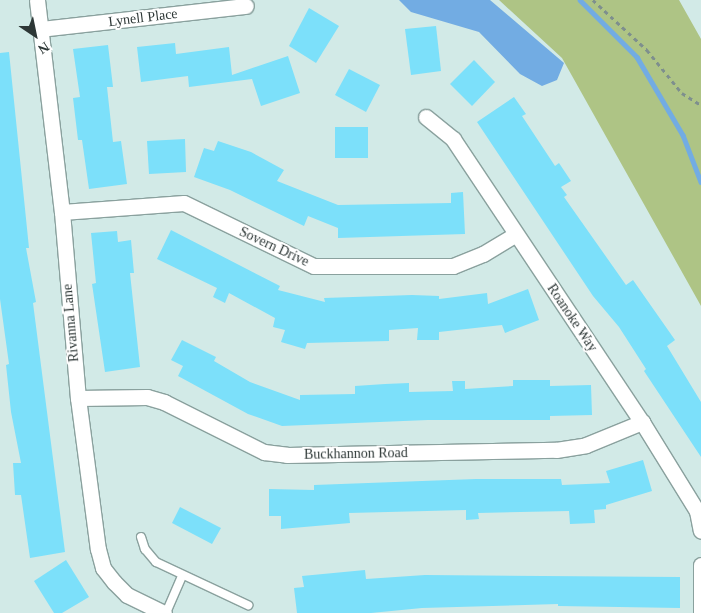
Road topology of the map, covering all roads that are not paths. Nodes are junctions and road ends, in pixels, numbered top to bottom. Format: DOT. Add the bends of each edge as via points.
graph roads {
  1 [pos="37,0"];
  2 [pos="246,6"];
  3 [pos="40,29"];
  4 [pos="426,117"];
  5 [pos="62,212"];
  6 [pos="515,235"];
  7 [pos="78,398"];
  8 [pos="642,422"];
  9 [pos="701,531"];
  10 [pos="141,537"];
  11 [pos="701,565"];
  12 [pos="182,576"];
  13 [pos="248,605"];
  14 [pos="165,613"];
  15 [pos="701,613"];
  1 -- 3 [label="street, Rivanna Lane"];
  2 -- 3 [label="street, Lynell Place"];
  3 -- 5 [label="street, Rivanna Lane"];
  4 -- 6 [label="street, Roanoke Way" via="453,139"];
  5 -- 6 [label="street, Sovern Drive" via="184,203 314,266 453,266 483,254"];
  5 -- 7 [label="street, Rivanna Lane"];
  6 -- 8 [label="street, Roanoke Way"];
  7 -- 8 [label="street, Buckhannon Road" via="147,397 164,402 264,452 287,456 556,450 586,444"];
  7 -- 14 [label="street, Rivanna Lane" via="102,568 127,595"];
  8 -- 9 [label="street, Roanoke Way" via="697,510"];
  10 -- 12 [label="lane" via="145,549 156,562"];
  11 -- 15 [label="street"];
  12 -- 13 [label="lane"];
  12 -- 14 [label="lane"];
}
